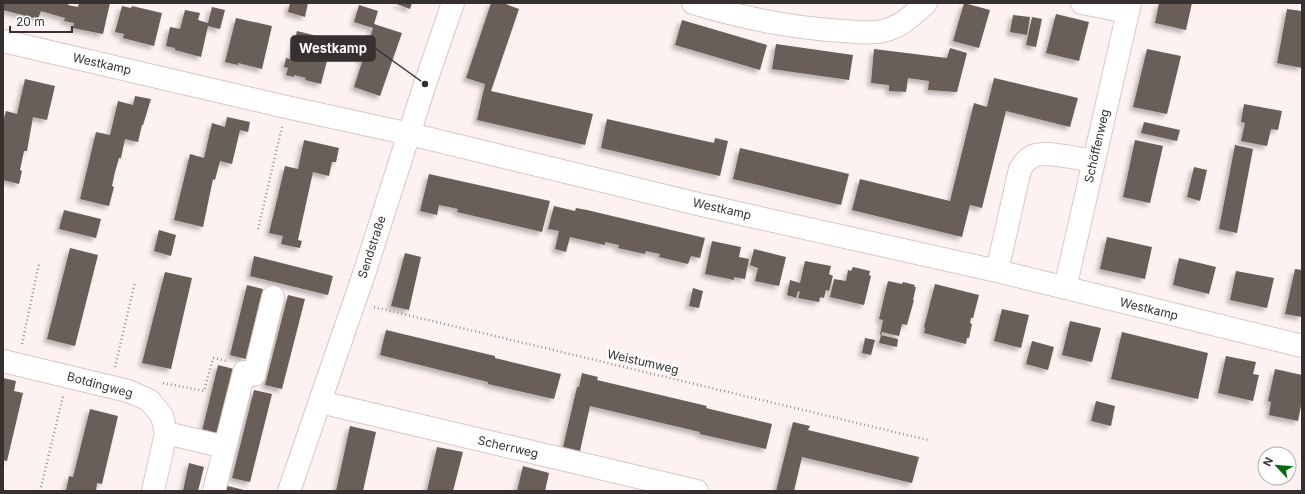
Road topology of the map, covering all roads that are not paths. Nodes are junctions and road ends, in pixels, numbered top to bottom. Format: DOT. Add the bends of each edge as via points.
graph roads {
  1 [pos="454,3"];
  2 [pos="693,3"];
  3 [pos="926,3"];
  4 [pos="1082,3"];
  5 [pos="1129,8"];
  6 [pos="3,41"];
  7 [pos="410,134"];
  8 [pos="1093,161"];
  9 [pos="997,271"];
  10 [pos="1065,288"];
  11 [pos="273,297"];
  12 [pos="1302,346"];
  13 [pos="3,361"];
  14 [pos="320,402"];
  15 [pos="166,433"];
  16 [pos="225,447"];
  17 [pos="152,491"];
  18 [pos="214,491"];
  19 [pos="289,491"];
  20 [pos="697,491"];
  1 -- 7 [label="street, Sendstraße"];
  2 -- 3 [label="street" via="814,29 864,33 883,31 902,24"];
  4 -- 5 [label="street"];
  5 -- 8 [label="street, Schöffenweg"];
  6 -- 7 [label="street, Westkamp"];
  7 -- 9 [label="street, Westkamp" via="702,205"];
  7 -- 14 [label="street, Sendstraße"];
  8 -- 9 [label="street" via="1051,154 1036,155 1026,160 1020,169"];
  8 -- 10 [label="street, Schöffenweg"];
  9 -- 10 [label="street, Westkamp"];
  10 -- 12 [label="street, Westkamp"];
  11 -- 16 [label="street" via="254,375 244,372"];
  13 -- 15 [label="street, Botdingweg" via="128,391 149,400 162,416"];
  14 -- 19 [label="street, Sendstraße"];
  14 -- 20 [label="street, Scherrweg"];
  15 -- 16 [label="street"];
  15 -- 17 [label="street"];
  16 -- 18 [label="street"];
}
